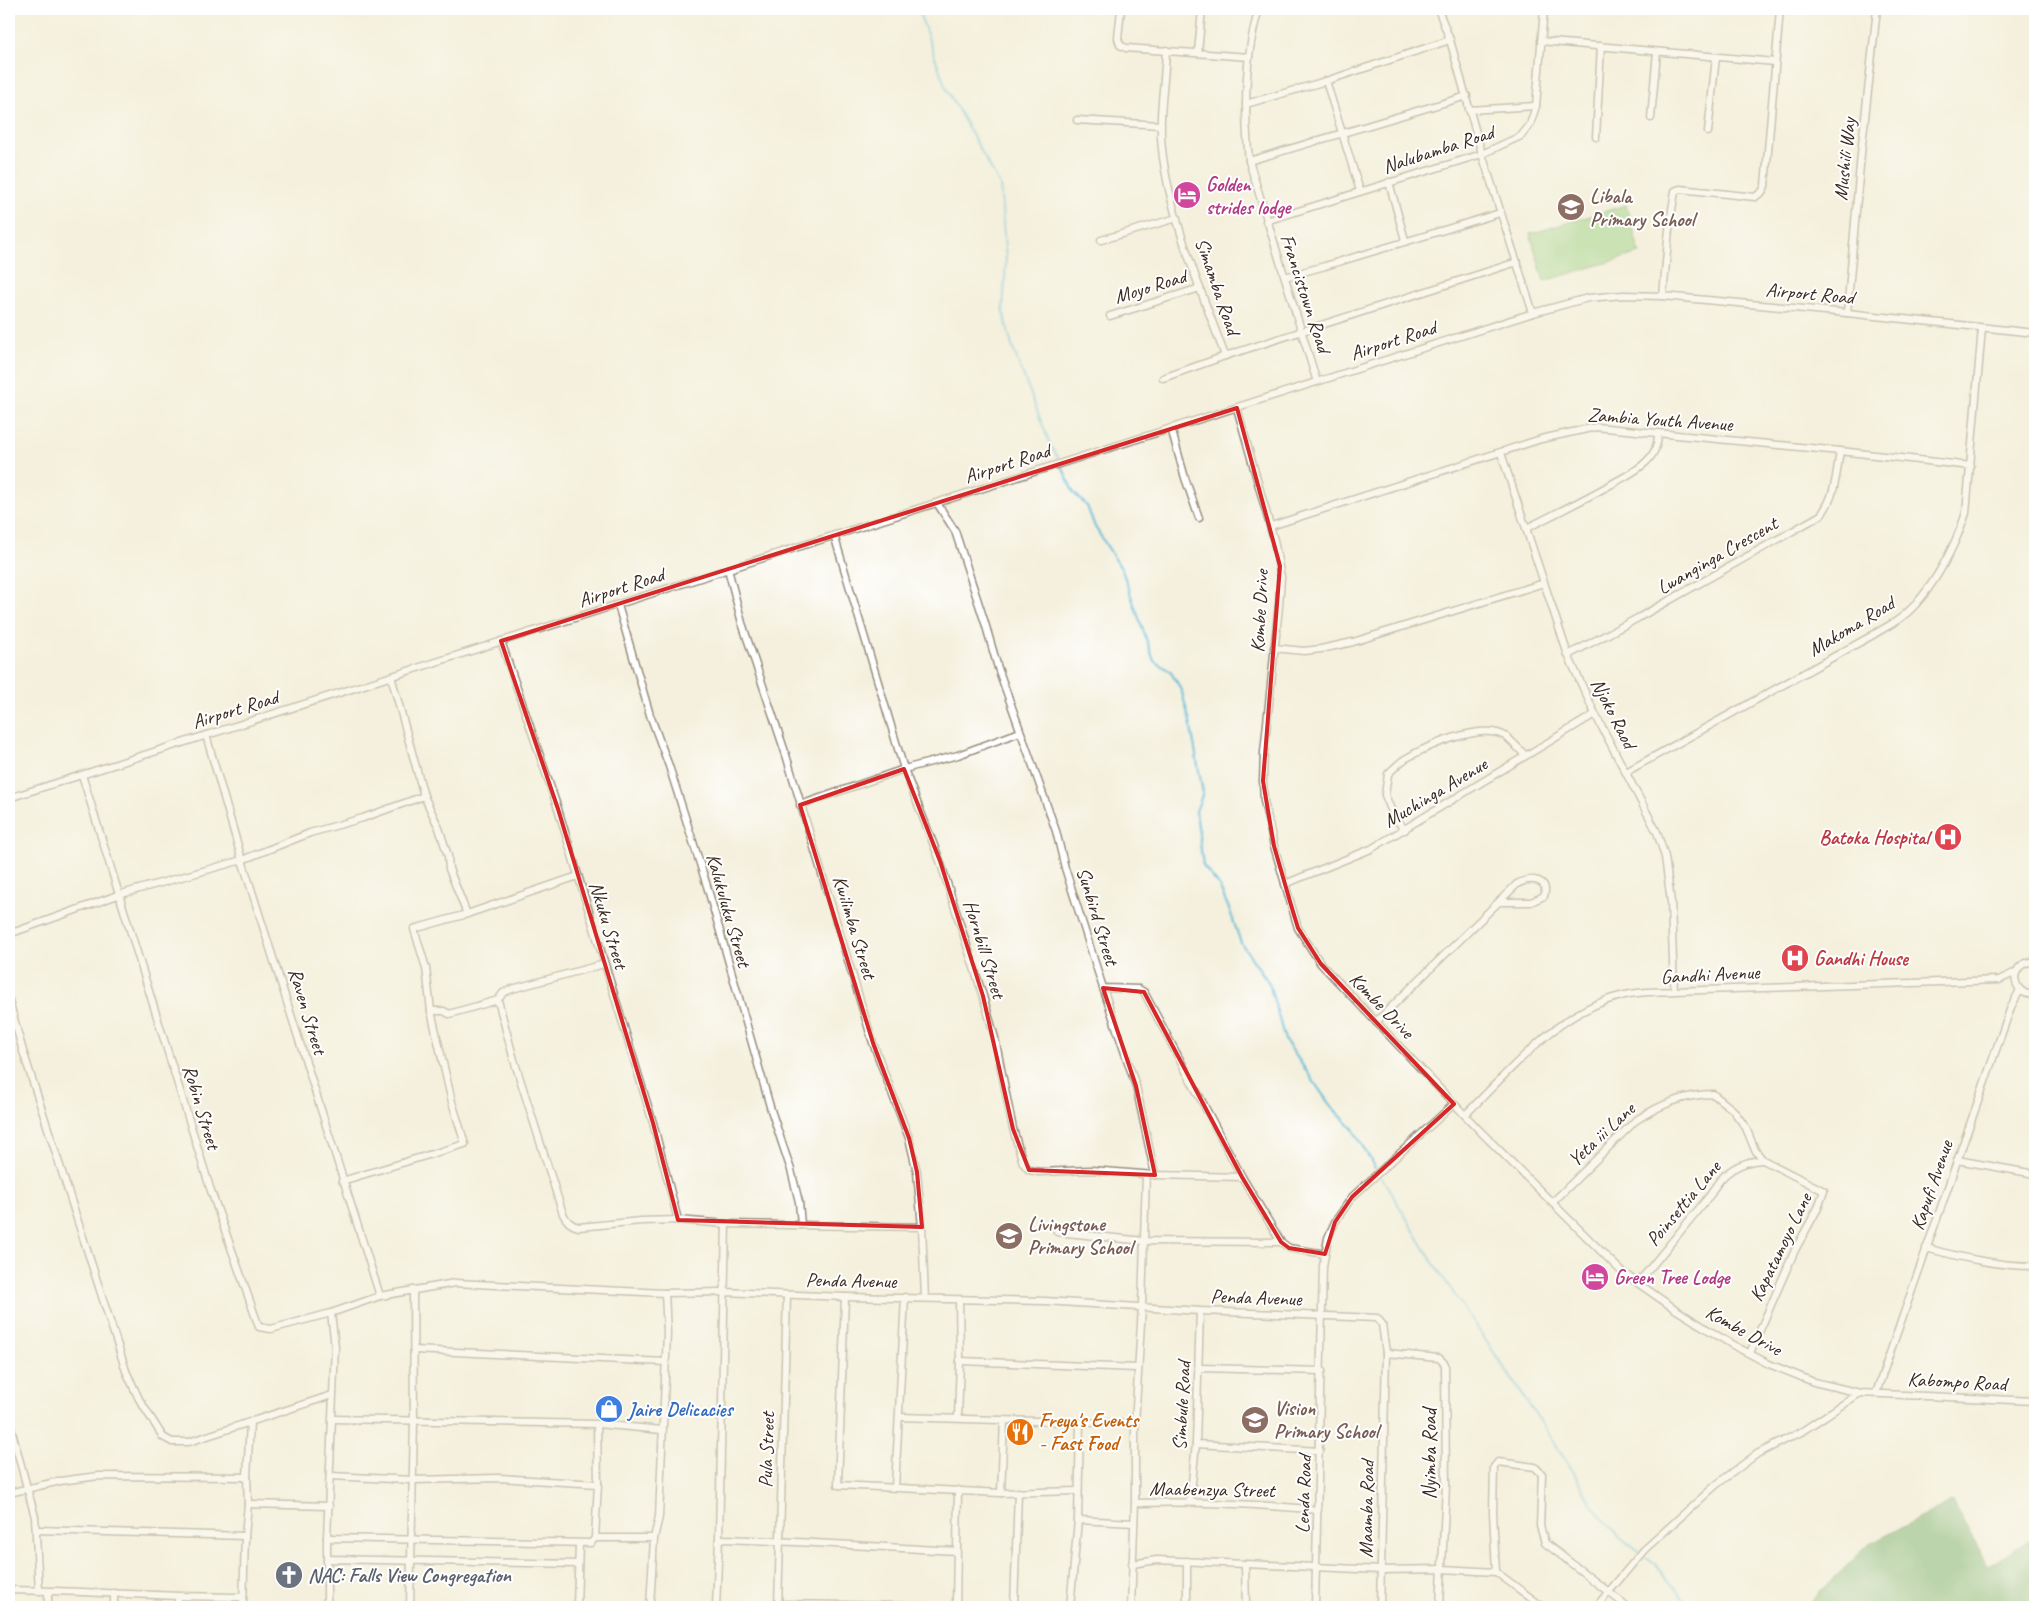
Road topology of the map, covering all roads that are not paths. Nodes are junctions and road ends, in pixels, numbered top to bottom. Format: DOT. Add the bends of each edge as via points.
graph roads {
  1 [pos="1121,9"];
  2 [pos="1202,9"];
  3 [pos="1259,9"];
  4 [pos="1438,9"];
  5 [pos="1544,9"];
  6 [pos="1780,9"];
  7 [pos="1877,9"];
  8 [pos="1450,40"];
  9 [pos="1541,41"];
  10 [pos="1601,46"];
  11 [pos="1166,50"];
  12 [pos="1657,52"];
  13 [pos="1198,53"];
  14 [pos="1249,57"];
  15 [pos="1716,57"];
  16 [pos="1775,62"];
  17 [pos="1326,81"];
  18 [pos="1467,96"];
  19 [pos="1246,104"];
  20 [pos="1536,106"];
  21 [pos="1469,110"];
  22 [pos="1651,118"];
  23 [pos="1077,120"];
  24 [pos="1161,125"];
  25 [pos="1708,132"];
  26 [pos="1342,134"];
  27 [pos="1596,137"];
  28 [pos="1482,154"];
  29 [pos="1249,161"];
  30 [pos="1389,182"];
  31 [pos="1360,191"];
  32 [pos="1500,213"];
  33 [pos="1177,218"];
  34 [pos="1266,221"];
  35 [pos="1101,240"];
  36 [pos="1405,240"];
  37 [pos="1517,262"];
  38 [pos="1285,277"];
  39 [pos="1200,288"];
  40 [pos="1662,296"];
  41 [pos="1533,313"];
  42 [pos="1847,313"];
  43 [pos="1110,316"];
  44 [pos="1982,328"];
  45 [pos="1302,332"];
  46 [pos="2035,333"];
  47 [pos="1225,356"];
  48 [pos="1163,378"];
  49 [pos="1317,382"];
  50 [pos="1237,408"];
  51 [pos="1171,428"];
  52 [pos="1658,434"];
  53 [pos="1840,450"];
  54 [pos="1501,453"];
  55 [pos="1971,466"];
  56 [pos="937,502"];
  57 [pos="1199,518"];
  58 [pos="1271,526"];
  59 [pos="1527,528"];
  60 [pos="834,535"];
  61 [pos="728,569"];
  62 [pos="1544,583"];
  63 [pos="618,605"];
  64 [pos="502,641"];
  65 [pos="1274,648"];
  66 [pos="1568,655"];
  67 [pos="391,676"];
  68 [pos="1595,714"];
  69 [pos="1020,732"];
  70 [pos="206,735"];
  71 [pos="1525,755"];
  72 [pos="904,769"];
  73 [pos="1626,772"];
  74 [pos="82,775"];
  75 [pos="424,796"];
  76 [pos="9,798"];
  77 [pos="800,805"];
  78 [pos="1405,830"];
  79 [pos="242,860"];
  80 [pos="578,876"];
  81 [pos="1285,884"];
  82 [pos="118,895"];
  83 [pos="1500,902"];
  84 [pos="467,914"];
  85 [pos="9,934"];
  86 [pos="2034,961"];
  87 [pos="604,964"];
  88 [pos="2016,972"];
  89 [pos="1999,980"];
  90 [pos="1103,988"];
  91 [pos="2019,988"];
  92 [pos="1674,991"];
  93 [pos="2035,994"];
  94 [pos="9,1000"];
  95 [pos="498,1000"];
  96 [pos="431,1012"];
  97 [pos="1376,1022"];
  98 [pos="1454,1104"];
  99 [pos="1465,1115"];
  100 [pos="1763,1160"];
  101 [pos="1957,1160"];
  102 [pos="1146,1174"];
  103 [pos="2035,1174"];
  104 [pos="1155,1175"];
  105 [pos="1242,1177"];
  106 [pos="342,1181"];
  107 [pos="1552,1203"];
  108 [pos="678,1220"];
  109 [pos="726,1224"];
  110 [pos="801,1225"];
  111 [pos="922,1226"];
  112 [pos="1058,1232"];
  113 [pos="1144,1240"];
  114 [pos="1281,1242"];
  115 [pos="1926,1248"];
  116 [pos="1325,1254"];
  117 [pos="2035,1266"];
  118 [pos="1638,1284"];
  119 [pos="413,1290"];
  120 [pos="724,1292"];
  121 [pos="665,1293"];
  122 [pos="787,1294"];
  123 [pos="380,1296"];
  124 [pos="845,1297"];
  125 [pos="905,1298"];
  126 [pos="925,1298"];
  127 [pos="959,1300"];
  128 [pos="1142,1306"];
  129 [pos="1200,1311"];
  130 [pos="331,1313"];
  131 [pos="1322,1316"];
  132 [pos="414,1350"];
  133 [pos="1386,1353"];
  134 [pos="1750,1353"];
  135 [pos="960,1361"];
  136 [pos="665,1362"];
  137 [pos="1137,1368"];
  138 [pos="1200,1368"];
  139 [pos="1322,1372"];
  140 [pos="1860,1393"];
  141 [pos="1876,1393"];
  142 [pos="332,1395"];
  143 [pos="2035,1401"];
  144 [pos="899,1417"];
  145 [pos="958,1418"];
  146 [pos="333,1419"];
  147 [pos="9,1421"];
  148 [pos="414,1421"];
  149 [pos="1004,1421"];
  150 [pos="250,1422"];
  151 [pos="1080,1422"];
  152 [pos="597,1424"];
  153 [pos="1135,1424"];
  154 [pos="662,1430"];
  155 [pos="1196,1444"];
  156 [pos="1320,1451"];
  157 [pos="330,1476"];
  158 [pos="247,1477"];
  159 [pos="413,1480"];
  160 [pos="598,1484"];
  161 [pos="895,1488"];
  162 [pos="28,1489"];
  163 [pos="958,1490"];
  164 [pos="1078,1491"];
  165 [pos="1018,1492"];
  166 [pos="9,1493"];
  167 [pos="1001,1493"];
  168 [pos="1190,1501"];
  169 [pos="1135,1503"];
  170 [pos="248,1504"];
  171 [pos="329,1506"];
  172 [pos="1318,1510"];
  173 [pos="1078,1520"];
  174 [pos="1134,1523"];
  175 [pos="37,1530"];
  176 [pos="245,1536"];
  177 [pos="327,1538"];
  178 [pos="595,1538"];
  179 [pos="654,1538"];
  180 [pos="719,1539"];
  181 [pos="779,1540"];
  182 [pos="412,1541"];
  183 [pos="579,1544"];
  184 [pos="956,1551"];
  185 [pos="327,1559"];
  186 [pos="412,1560"];
  187 [pos="1187,1561"];
  188 [pos="578,1564"];
  189 [pos="1132,1564"];
  190 [pos="1245,1564"];
  191 [pos="1317,1566"];
  192 [pos="1442,1569"];
  193 [pos="1381,1570"];
  194 [pos="1496,1572"];
  195 [pos="9,1590"];
  196 [pos="39,1591"];
  197 [pos="48,1592"];
  198 [pos="1608,1592"];
  199 [pos="114,1593"];
  200 [pos="178,1597"];
  201 [pos="243,1597"];
  202 [pos="778,1606"];
  203 [pos="48,1607"];
  204 [pos="114,1607"];
  205 [pos="178,1607"];
  206 [pos="243,1607"];
  207 [pos="327,1607"];
  208 [pos="410,1607"];
  209 [pos="577,1607"];
  210 [pos="650,1607"];
  211 [pos="716,1607"];
  212 [pos="838,1607"];
  213 [pos="898,1607"];
  214 [pos="956,1607"];
  215 [pos="960,1607"];
  216 [pos="1014,1607"];
  217 [pos="1070,1607"];
  218 [pos="1131,1607"];
  219 [pos="1187,1607"];
  220 [pos="1246,1607"];
  221 [pos="1316,1607"];
  222 [pos="1380,1607"];
  223 [pos="1440,1607"];
  224 [pos="1543,1607"];
  225 [pos="1596,1607"];
  226 [pos="1628,1607"];
  1 -- 11 [label="street" via="1120,45"];
  2 -- 13 [label="street"];
  3 -- 14 [label="street, Francistown Road"];
  4 -- 8 [label="street"];
  5 -- 9 [label="street, Nalubamba Road"];
  6 -- 16 [label="street"];
  7 -- 42 [label="street, Mushili Way"];
  8 -- 17 [label="street"];
  8 -- 18 [label="street"];
  9 -- 10 [label="street"];
  9 -- 20 [label="street, Nalubamba Road"];
  10 -- 12 [label="street"];
  10 -- 27 [label="street"];
  11 -- 13 [label="street"];
  11 -- 24 [label="street, Simamba Road"];
  12 -- 15 [label="street"];
  12 -- 22 [label="street"];
  13 -- 14 [label="street"];
  14 -- 19 [label="street, Francistown Road"];
  15 -- 16 [label="street"];
  15 -- 25 [label="street"];
  16 -- 40 [label="street" via="1765,186 1755,197 1675,191"];
  17 -- 19 [label="street"];
  17 -- 26 [label="street"];
  18 -- 21 [label="street"];
  18 -- 26 [label="street"];
  19 -- 29 [label="street, Francistown Road"];
  20 -- 21 [label="street"];
  20 -- 28 [label="street, Nalubamba Road" via="1530,125 1521,136"];
  21 -- 28 [label="street"];
  23 -- 24 [label="street"];
  24 -- 33 [label="street, Simamba Road" via="1164,162"];
  26 -- 29 [label="street"];
  26 -- 31 [label="street"];
  28 -- 30 [label="street, Nalubamba Road"];
  28 -- 32 [label="street"];
  29 -- 34 [label="street, Francistown Road"];
  30 -- 31 [label="street, Nalubamba Road"];
  30 -- 36 [label="street"];
  31 -- 34 [label="street, Nalubamba Road"];
  32 -- 36 [label="street"];
  32 -- 37 [label="street"];
  33 -- 35 [label="street"];
  33 -- 39 [label="street, Simamba Road"];
  34 -- 38 [label="street, Francistown Road"];
  36 -- 38 [label="street"];
  37 -- 41 [label="street"];
  37 -- 45 [label="street"];
  38 -- 45 [label="street, Francistown Road"];
  39 -- 43 [label="street, Moyo Road"];
  39 -- 47 [label="street, Simamba Road"];
  40 -- 41 [label="street, Airport Road" via="1588,298"];
  40 -- 42 [label="street, Airport Road"];
  41 -- 49 [label="street, Airport Road"];
  42 -- 44 [label="street, Airport Road"];
  44 -- 46 [label="street, Airport Road"];
  44 -- 55 [label="street, Makoma Road"];
  45 -- 47 [label="street"];
  45 -- 49 [label="street, Francistown Road"];
  47 -- 48 [label="street"];
  49 -- 50 [label="street, Airport Road"];
  50 -- 51 [label="street, Airport Road"];
  50 -- 58 [label="street, Kombe Drive"];
  51 -- 56 [label="street, Airport Road"];
  51 -- 57 [label="street"];
  52 -- 53 [label="street, Zambia Youth Avenue"];
  52 -- 54 [label="street, Zambia Youth Avenue" via="1580,429"];
  52 -- 59 [label="street" via="1654,452 1648,461 1587,498"];
  53 -- 55 [label="street, Zambia Youth Avenue"];
  53 -- 66 [label="street, Lwanginga Crescent" via="1830,504 1821,515"];
  54 -- 58 [label="street, Zambia Youth Avenue"];
  54 -- 59 [label="street, Njoko Raod"];
  55 -- 73 [label="street, Makoma Road" via="1969,498 1960,531 1918,603 1902,617"];
  56 -- 60 [label="street, Airport Road"];
  56 -- 69 [label="street, Sunbird Street" via="955,531"];
  58 -- 65 [label="street, Kombe Drive" via="1281,577"];
  59 -- 62 [label="street, Njoko Raod"];
  60 -- 61 [label="street, Airport Road"];
  60 -- 72 [label="street, Hornbill Street"];
  61 -- 63 [label="street, Airport Road"];
  61 -- 77 [label="street, Kwilimba Street"];
  62 -- 65 [label="street" via="1354,642 1304,651"];
  62 -- 66 [label="street, Njoko Raod"];
  63 -- 64 [label="street, Airport Road"];
  63 -- 110 [label="street, Kalukuluku Street" via="791,1170"];
  64 -- 67 [label="street, Airport Road"];
  64 -- 80 [label="street, Nkuku Street"];
  65 -- 81 [label="street, Kombe Drive" via="1263,781 1266,808"];
  66 -- 68 [label="street, Njoko Raod"];
  67 -- 70 [label="street, Airport Road"];
  67 -- 75 [label="street"];
  68 -- 71 [label="street, Muchinga Avenue"];
  68 -- 73 [label="street, Njoko Raod"];
  69 -- 72 [label="street" via="958,755"];
  69 -- 90 [label="street, Sunbird Street" via="1056,831"];
  70 -- 74 [label="street, Airport Road"];
  70 -- 79 [label="street, Raven Street"];
  71 -- 78 [label="street, Muchinga Avenue"];
  71 -- 78 [label="street" via="1505,736 1491,732 1471,733 1439,743 1404,760 1388,774 1385,795 1394,817"];
  72 -- 77 [label="street"];
  72 -- 102 [label="street, Hornbill Street" via="940,861 983,996 1023,1162 1028,1170 1039,1172 1091,1170"];
  73 -- 92 [label="street, Njoko Raod" via="1657,832 1666,857"];
  74 -- 76 [label="street, Airport Road"];
  74 -- 82 [label="street, Robin Street"];
  75 -- 79 [label="street" via="310,833"];
  75 -- 84 [label="street" via="439,828"];
  77 -- 111 [label="street, Kwilimba Street" via="873,1043 908,1138 917,1172"];
  78 -- 81 [label="street, Muchinga Avenue" via="1371,849"];
  79 -- 82 [label="street"];
  79 -- 106 [label="street, Raven Street"];
  80 -- 84 [label="street"];
  80 -- 87 [label="street, Nkuku Street"];
  81 -- 97 [label="street, Kombe Drive" via="1298,928 1310,949"];
  82 -- 85 [label="street"];
  82 -- 130 [label="street, Robin Street" via="210,1188 259,1327 271,1329"];
  83 -- 83 [label="street" via="1524,880 1535,879 1545,887 1544,896 1531,902"];
  83 -- 97 [label="street"];
  84 -- 96 [label="street" via="414,929 426,968"];
  86 -- 88 [label="street, Gandhi Avenue" via="2023,964"];
  87 -- 95 [label="street" via="512,989"];
  87 -- 108 [label="street, Nkuku Street" via="653,1123"];
  88 -- 89 [label="street, Gandhi Avenue"];
  88 -- 91 [label="street"];
  89 -- 91 [label="street, Gandhi Avenue"];
  89 -- 92 [label="street, Gandhi Avenue"];
  90 -- 104 [label="street" via="1136,1086"];
  90 -- 105 [label="street, Sunbird Street" via="1139,989 1144,992"];
  91 -- 93 [label="street, Gandhi Avenue" via="2025,993"];
  91 -- 101 [label="street, Kapufi Avenue"];
  92 -- 99 [label="street, Gandhi Avenue" via="1622,995 1589,1006 1550,1032"];
  94 -- 150 [label="street" via="126,1371 139,1399 163,1437 172,1442 189,1442"];
  95 -- 96 [label="street" via="449,1014 444,1010"];
  95 -- 108 [label="street" via="514,1060 567,1222 578,1228"];
  96 -- 106 [label="street" via="464,1144"];
  97 -- 98 [label="street, Kombe Drive"];
  98 -- 99 [label="street, Kombe Drive"];
  98 -- 116 [label="street, Lenda Road" via="1352,1197 1335,1222"];
  99 -- 107 [label="street, Kombe Drive"];
  100 -- 107 [label="street, Yeta iii Lane" via="1732,1110 1714,1094 1696,1094 1660,1106 1634,1120"];
  100 -- 118 [label="street, Poinsettia Lane" via="1741,1164 1718,1182"];
  100 -- 134 [label="street, Kapatamoyo Lane" via="1823,1190 1824,1194 1795,1250"];
  101 -- 103 [label="street"];
  101 -- 115 [label="street, Kapufi Avenue"];
  102 -- 104 [label="street, Hornbill Street"];
  102 -- 113 [label="street"];
  104 -- 105 [label="street, Hornbill Street"];
  105 -- 114 [label="street, Sunbird Street"];
  106 -- 123 [label="street, Raven Street"];
  107 -- 118 [label="street, Kombe Drive"];
  108 -- 109 [label="street"];
  109 -- 110 [label="street"];
  109 -- 120 [label="street"];
  110 -- 111 [label="street"];
  111 -- 126 [label="street, Kwilimba Street"];
  112 -- 113 [label="street"];
  113 -- 114 [label="street"];
  113 -- 128 [label="street"];
  114 -- 116 [label="street" via="1289,1248"];
  115 -- 117 [label="street" via="2008,1266"];
  115 -- 141 [label="street, Kapufi Avenue"];
  116 -- 131 [label="street, Lenda Road"];
  118 -- 134 [label="street, Kombe Drive"];
  119 -- 121 [label="street, Penda Avenue" via="455,1283 486,1283"];
  119 -- 123 [label="street, Penda Avenue"];
  119 -- 132 [label="street"];
  120 -- 121 [label="street, Penda Avenue"];
  120 -- 122 [label="street, Penda Avenue"];
  120 -- 180 [label="street"];
  121 -- 136 [label="street"];
  122 -- 124 [label="street, Penda Avenue"];
  122 -- 181 [label="street, Pula Street"];
  123 -- 130 [label="street, Robin Street"];
  124 -- 125 [label="street, Penda Avenue"];
  124 -- 161 [label="street" via="838,1485"];
  125 -- 126 [label="street, Penda Avenue"];
  125 -- 144 [label="street"];
  126 -- 127 [label="street, Penda Avenue"];
  127 -- 128 [label="street, Penda Avenue"];
  127 -- 135 [label="street"];
  128 -- 129 [label="street, Penda Avenue"];
  128 -- 137 [label="street"];
  129 -- 131 [label="street, Penda Avenue"];
  129 -- 138 [label="street, Simbule Road"];
  130 -- 142 [label="street" via="335,1347"];
  131 -- 133 [label="street, Maamba Road" via="1377,1318 1382,1324"];
  131 -- 139 [label="street, Lenda Road"];
  132 -- 136 [label="street"];
  132 -- 148 [label="street"];
  133 -- 192 [label="street, Nyimba Road" via="1439,1358 1445,1364 1446,1486"];
  133 -- 193 [label="street, Maamba Road"];
  134 -- 140 [label="street, Kombe Drive" via="1814,1382"];
  135 -- 137 [label="street"];
  135 -- 145 [label="street"];
  136 -- 154 [label="street"];
  137 -- 153 [label="street"];
  138 -- 139 [label="street"];
  138 -- 155 [label="street, Simbule Road"];
  139 -- 156 [label="street, Lenda Road"];
  140 -- 141 [label="street, Kombe Drive"];
  140 -- 198 [label="street" via="1801,1432 1758,1454 1716,1485 1644,1550"];
  141 -- 143 [label="street, Kabompo Road"];
  142 -- 146 [label="street"];
  142 -- 150 [label="street"];
  144 -- 145 [label="street"];
  144 -- 161 [label="street"];
  145 -- 149 [label="street"];
  146 -- 148 [label="street"];
  146 -- 157 [label="street"];
  147 -- 162 [label="street"];
  148 -- 152 [label="street"];
  148 -- 159 [label="street"];
  149 -- 151 [label="street"];
  149 -- 167 [label="street"];
  150 -- 158 [label="street"];
  151 -- 153 [label="street"];
  151 -- 164 [label="street"];
  152 -- 154 [label="street"];
  152 -- 160 [label="street"];
  153 -- 169 [label="street"];
  154 -- 179 [label="street" via="659,1517"];
  155 -- 156 [label="street"];
  155 -- 168 [label="street, Simbule Road"];
  156 -- 172 [label="street, Lenda Road"];
  157 -- 159 [label="street"];
  157 -- 171 [label="street"];
  158 -- 162 [label="street" via="98,1476"];
  158 -- 170 [label="street"];
  159 -- 160 [label="street" via="498,1478"];
  159 -- 182 [label="street"];
  160 -- 178 [label="street"];
  161 -- 163 [label="street"];
  162 -- 166 [label="street"];
  162 -- 175 [label="street"];
  163 -- 167 [label="street"];
  163 -- 184 [label="street"];
  164 -- 165 [label="street"];
  164 -- 173 [label="street"];
  165 -- 167 [label="street"];
  165 -- 216 [label="street"];
  168 -- 169 [label="street, Maabenzya Street"];
  168 -- 172 [label="street, Maabenzya Street"];
  169 -- 174 [label="street"];
  170 -- 171 [label="street"];
  170 -- 176 [label="street"];
  171 -- 177 [label="street"];
  172 -- 191 [label="street, Lenda Road"];
  173 -- 174 [label="street"];
  173 -- 217 [label="street"];
  174 -- 189 [label="street"];
  175 -- 176 [label="street"];
  175 -- 196 [label="street"];
  176 -- 201 [label="street"];
  177 -- 182 [label="street"];
  177 -- 185 [label="street"];
  178 -- 179 [label="street"];
  178 -- 183 [label="street" via="591,1543"];
  179 -- 210 [label="street"];
  180 -- 181 [label="street"];
  180 -- 211 [label="street"];
  181 -- 184 [label="street"];
  181 -- 202 [label="street, Pula Street"];
  182 -- 183 [label="street"];
  182 -- 186 [label="street"];
  183 -- 188 [label="street"];
  184 -- 214 [label="street"];
  185 -- 186 [label="street"];
  185 -- 207 [label="street"];
  186 -- 188 [label="street"];
  186 -- 208 [label="street"];
  187 -- 189 [label="street" via="1157,1560"];
  187 -- 190 [label="street"];
  187 -- 219 [label="street"];
  188 -- 209 [label="street"];
  189 -- 218 [label="street"];
  190 -- 191 [label="street"];
  190 -- 220 [label="street"];
  191 -- 193 [label="street"];
  191 -- 221 [label="street, Lenda Road"];
  192 -- 193 [label="street"];
  192 -- 194 [label="street"];
  192 -- 223 [label="street, Nyimba Road"];
  193 -- 222 [label="street, Maamba Road"];
  194 -- 198 [label="street" via="1494,1466 1498,1462 1511,1462 1535,1467 1542,1474 1540,1526 1546,1544"];
  194 -- 224 [label="street"];
  195 -- 196 [label="street"];
  196 -- 197 [label="street"];
  197 -- 199 [label="street"];
  197 -- 203 [label="street"];
  198 -- 225 [label="street"];
  198 -- 226 [label="street"];
  199 -- 200 [label="street"];
  199 -- 204 [label="street"];
  200 -- 201 [label="street"];
  200 -- 205 [label="street"];
  201 -- 206 [label="street"];
  202 -- 212 [label="street"];
  212 -- 213 [label="street"];
  213 -- 214 [label="street"];
  214 -- 215 [label="street"];
}
